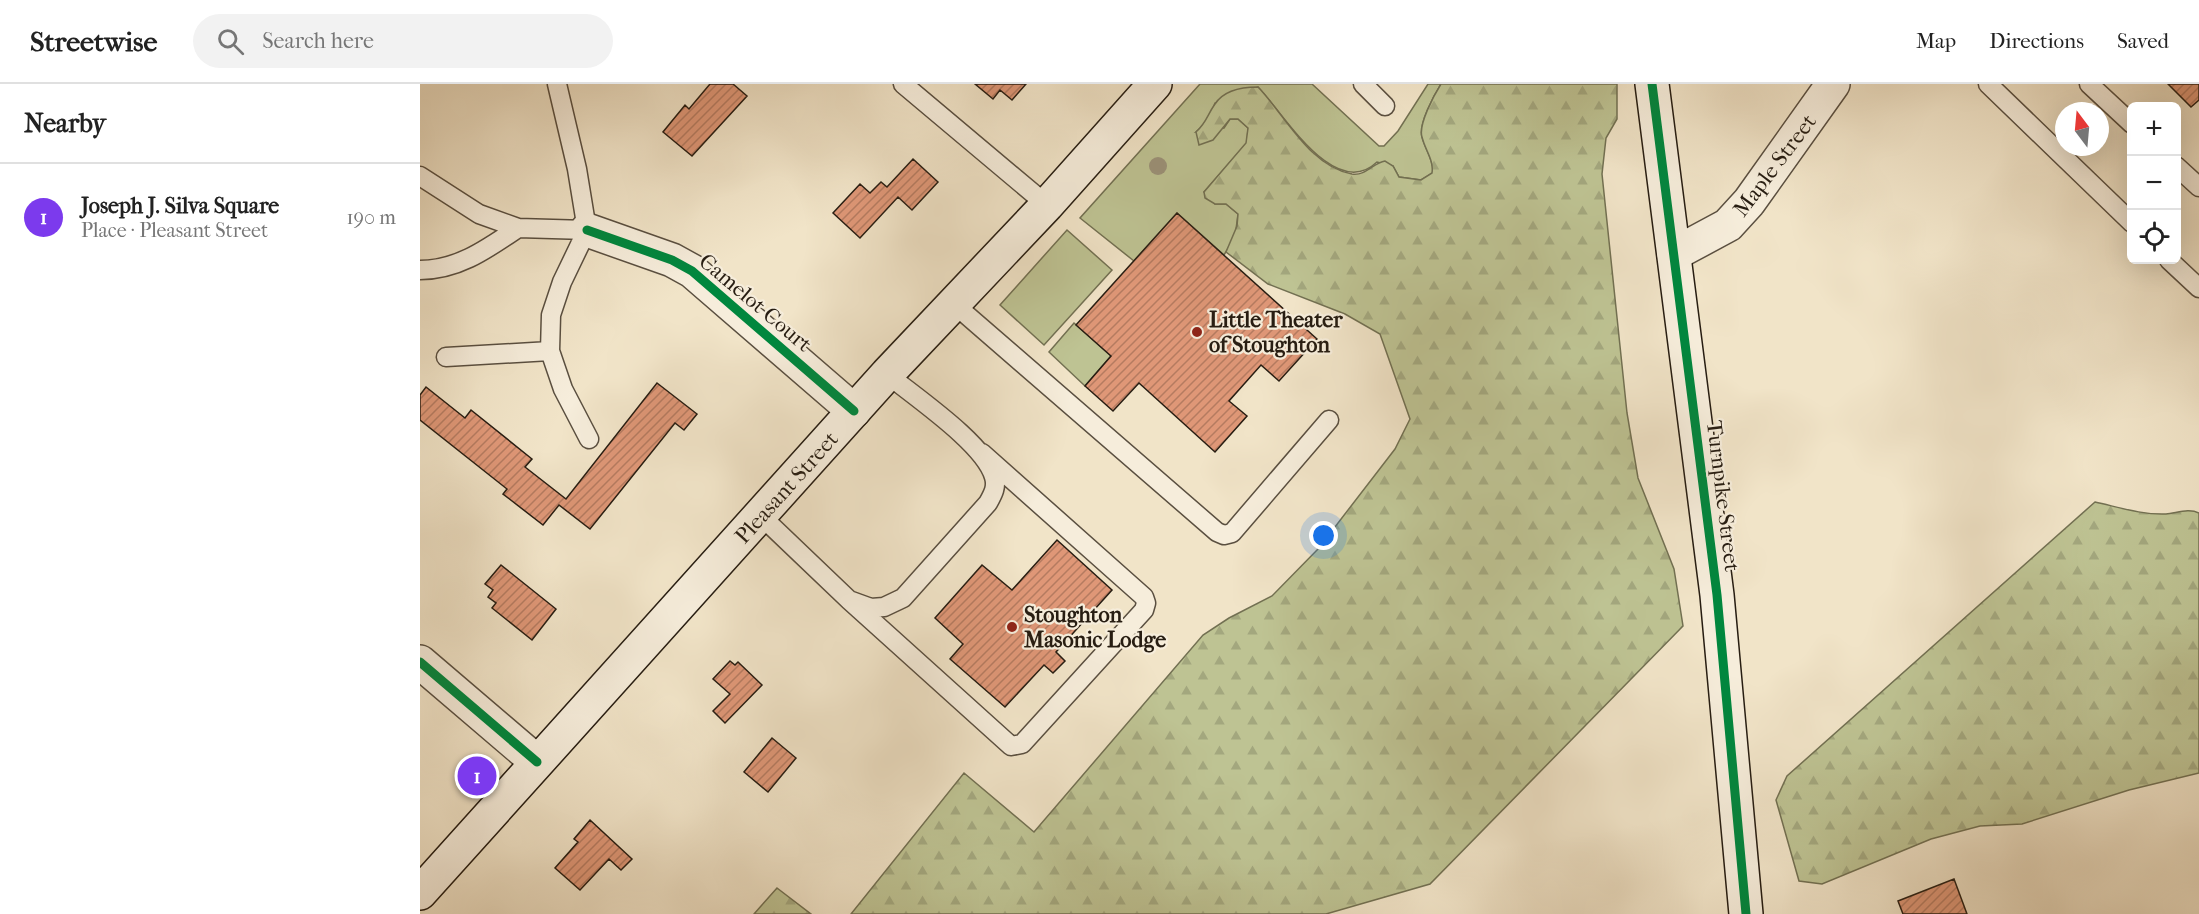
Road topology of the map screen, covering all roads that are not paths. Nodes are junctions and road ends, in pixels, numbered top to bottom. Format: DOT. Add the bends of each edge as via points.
graph roads {
  1 [pos="557,84"];
  2 [pos="903,84"];
  3 [pos="1155,84"];
  4 [pos="1363,84"];
  5 [pos="1652,84"];
  6 [pos="1833,84"];
  7 [pos="1988,84"];
  8 [pos="2089,84"];
  9 [pos="1385,106"];
  10 [pos="2127,119"];
  11 [pos="2181,171"];
  12 [pos="420,176"];
  13 [pos="2199,187"];
  14 [pos="1047,205"];
  15 [pos="2127,218"];
  16 [pos="518,228"];
  17 [pos="587,230"];
  18 [pos="1674,254"];
  19 [pos="2173,264"];
  20 [pos="420,270"];
  21 [pos="2199,288"];
  22 [pos="954,304"];
  23 [pos="550,351"];
  24 [pos="446,357"];
  25 [pos="887,374"];
  26 [pos="854,411"];
  27 [pos="1329,420"];
  28 [pos="589,439"];
  29 [pos="982,453"];
  30 [pos="760,515"];
  31 [pos="849,600"];
  32 [pos="420,662"];
  33 [pos="537,762"];
  34 [pos="420,894"];
  35 [pos="1746,914"];
  1 -- 17 [label="lane"];
  2 -- 14 [label="lane"];
  3 -- 14 [label="street, Pleasant Street"];
  4 -- 9 [label="lane"];
  5 -- 18 [label="street, Turnpike Street"];
  6 -- 18 [label="street, Maple Street" via="1749,202 1728,225"];
  7 -- 15 [label="lane"];
  8 -- 10 [label="lane"];
  11 -- 13 [label="lane"];
  12 -- 16 [label="lane" via="479,214"];
  14 -- 22 [label="street, Pleasant Street"];
  16 -- 17 [label="lane"];
  16 -- 20 [label="lane" via="454,266"];
  17 -- 23 [label="lane" via="551,315"];
  17 -- 26 [label="street, Camelot Court" via="672,260 692,272"];
  18 -- 35 [label="street, Turnpike Street" via="1717,595"];
  19 -- 21 [label="lane"];
  22 -- 25 [label="street, Pleasant Street"];
  22 -- 27 [label="lane" via="1224,535 1232,533"];
  23 -- 24 [label="lane"];
  23 -- 28 [label="lane" via="563,388"];
  25 -- 26 [label="street, Pleasant Street"];
  25 -- 29 [label="lane"];
  26 -- 30 [label="street, Pleasant Street"];
  29 -- 31 [label="lane" via="995,479 994,492 903,598 871,608"];
  29 -- 31 [label="lane" via="1146,603 1144,610 1030,736 1022,744 1011,746"];
  30 -- 31 [label="lane"];
  30 -- 33 [label="street, Pleasant Street"];
  32 -- 33 [label="street"];
  33 -- 34 [label="street, Pleasant Street"];
}
